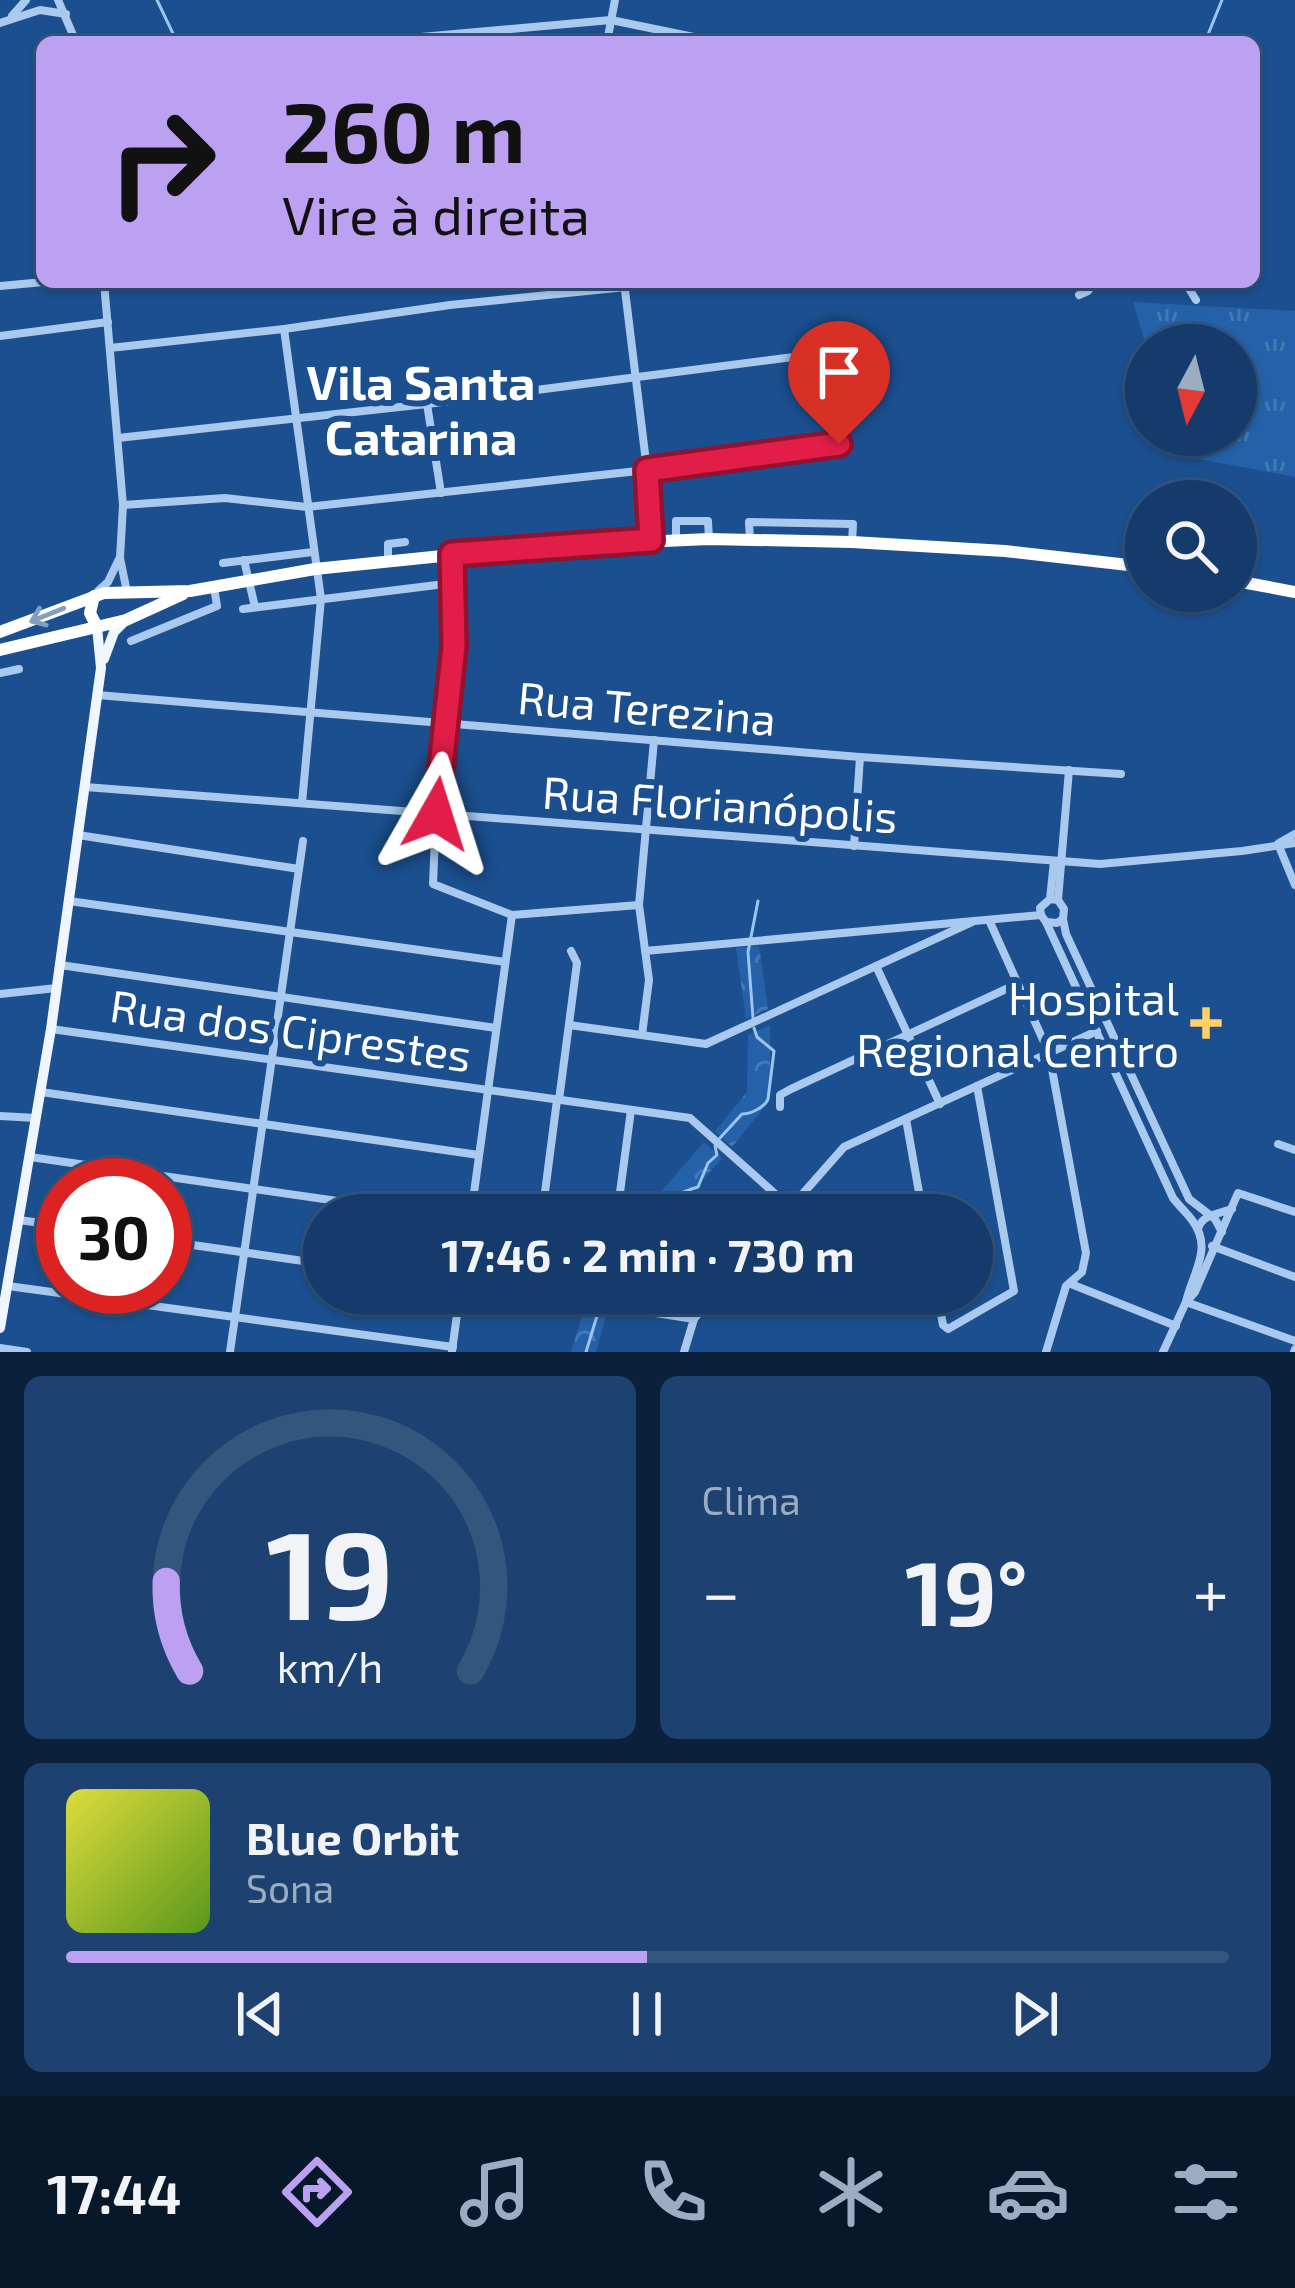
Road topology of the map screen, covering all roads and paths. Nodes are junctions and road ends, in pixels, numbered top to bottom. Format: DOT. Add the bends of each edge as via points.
graph roads {
  1 [pos="26,0"];
  2 [pos="38,0"];
  3 [pos="58,0"];
  4 [pos="67,0"];
  5 [pos="615,0"];
  6 [pos="48,9"];
  7 [pos="66,14"];
  8 [pos="611,20"];
  9 [pos="3,22"];
  10 [pos="74,36"];
  11 [pos="415,36"];
  12 [pos="608,36"];
  13 [pos="689,36"];
  14 [pos="36,283"];
  15 [pos="0,286"];
  16 [pos="105,288"];
  17 [pos="599,288"];
  18 [pos="625,288"];
  19 [pos="1090,288"];
  20 [pos="1189,288"];
  21 [pos="1079,295"];
  22 [pos="1196,300"];
  23 [pos="108,322"];
  24 [pos="284,328"];
  25 [pos="0,336"];
  26 [pos="110,348"];
  27 [pos="817,354"];
  28 [pos="636,378"];
  29 [pos="427,404"];
  30 [pos="296,417"];
  31 [pos="118,438"];
  32 [pos="839,444"];
  33 [pos="647,470"];
  34 [pos="441,493"];
  35 [pos="123,505"];
  36 [pos="307,507"];
  37 [pos="789,523"];
  38 [pos="829,524"];
  39 [pos="651,540"];
  40 [pos="750,540"];
  41 [pos="788,540"];
  42 [pos="827,541"];
  43 [pos="404,542"];
  44 [pos="852,542"];
  45 [pos="313,552"];
  46 [pos="452,554"];
  47 [pos="120,558"];
  48 [pos="244,560"];
  49 [pos="388,561"];
  50 [pos="223,563"];
  51 [pos="1125,565"];
  52 [pos="315,569"];
  53 [pos="249,581"];
  54 [pos="453,583"];
  55 [pos="1257,585"];
  56 [pos="214,587"];
  57 [pos="190,591"];
  58 [pos="127,592"];
  59 [pos="1295,592"];
  60 [pos="94,596"];
  61 [pos="321,599"];
  62 [pos="255,608"];
  63 [pos="243,609"];
  64 [pos="126,620"];
  65 [pos="97,627"];
  66 [pos="0,632"];
  67 [pos="131,641"];
  68 [pos="0,650"];
  69 [pos="101,668"];
  70 [pos="20,669"];
  71 [pos="0,673"];
  72 [pos="97,695"];
  73 [pos="310,713"];
  74 [pos="445,724"];
  75 [pos="654,740"];
  76 [pos="860,757"];
  77 [pos="1069,770"];
  78 [pos="1121,774"];
  79 [pos="85,787"];
  80 [pos="302,803"];
  81 [pos="436,814"];
  82 [pos="646,832"];
  83 [pos="78,835"];
  84 [pos="1295,838"];
  85 [pos="303,841"];
  86 [pos="1278,844"];
  87 [pos="854,847"];
  88 [pos="1058,861"];
  89 [pos="299,869"];
  90 [pos="1295,885"];
  91 [pos="1054,899"];
  92 [pos="69,901"];
  93 [pos="639,905"];
  94 [pos="512,916"];
  95 [pos="1043,918"];
  96 [pos="989,920"];
  97 [pos="1063,920"];
  98 [pos="972,922"];
  99 [pos="915,926"];
  100 [pos="290,932"];
  101 [pos="920,946"];
  102 [pos="571,951"];
  103 [pos="645,951"];
  104 [pos="505,962"];
  105 [pos="60,965"];
  106 [pos="876,967"];
  107 [pos="1017,984"];
  108 [pos="57,988"];
  109 [pos="0,994"];
  110 [pos="281,997"];
  111 [pos="569,1025"];
  112 [pos="496,1028"];
  113 [pos="51,1029"];
  114 [pos="1097,1030"];
  115 [pos="642,1035"];
  116 [pos="908,1035"];
  117 [pos="1049,1053"];
  118 [pos="272,1060"];
  119 [pos="1126,1064"];
  120 [pos="1114,1069"];
  121 [pos="977,1086"];
  122 [pos="488,1090"];
  123 [pos="40,1092"];
  124 [pos="558,1100"];
  125 [pos="940,1104"];
  126 [pos="780,1107"];
  127 [pos="632,1110"];
  128 [pos="0,1116"];
  129 [pos="36,1118"];
  130 [pos="906,1119"];
  131 [pos="263,1124"];
  132 [pos="1278,1144"];
  133 [pos="1295,1150"];
  134 [pos="479,1155"];
  135 [pos="29,1157"];
  136 [pos="254,1189"];
  137 [pos="474,1194"];
  138 [pos="545,1194"];
  139 [pos="620,1194"];
  140 [pos="769,1194"];
  141 [pos="802,1194"];
  142 [pos="919,1194"];
  143 [pos="303,1196"];
  144 [pos="1232,1209"];
  145 [pos="1295,1212"];
  146 [pos="1210,1215"];
  147 [pos="19,1220"];
  148 [pos="36,1222"];
  149 [pos="1222,1232"];
  150 [pos="1199,1235"];
  151 [pos="192,1245"];
  152 [pos="1215,1247"];
  153 [pos="244,1252"];
  154 [pos="303,1261"];
  155 [pos="1295,1277"];
  156 [pos="1070,1283"];
  157 [pos="8,1286"];
  158 [pos="1186,1303"];
  159 [pos="993,1304"];
  160 [pos="457,1314"];
  161 [pos="662,1314"];
  162 [pos="698,1314"];
  163 [pos="942,1314"];
  164 [pos="977,1314"];
  165 [pos="235,1317"];
  166 [pos="694,1319"];
  167 [pos="1176,1326"];
  168 [pos="0,1328"];
  169 [pos="0,1348"];
  170 [pos="1295,1348"];
  171 [pos="452,1350"];
  172 [pos="27,1352"];
  173 [pos="230,1352"];
  174 [pos="684,1352"];
  175 [pos="1046,1352"];
  176 [pos="1163,1352"];
  1 -- 9 [label="street"];
  2 -- 6 [label="street"];
  3 -- 7 [label="street"];
  4 -- 7 [label="street"];
  5 -- 8 [label="street"];
  6 -- 7 [label="street"];
  6 -- 9 [label="street"];
  7 -- 10 [label="street"];
  8 -- 11 [label="street"];
  8 -- 12 [label="street"];
  8 -- 13 [label="street"];
  14 -- 15 [label="street"];
  16 -- 23 [label="street"];
  17 -- 24 [label="street"];
  18 -- 28 [label="street"];
  19 -- 21 [label="street"];
  20 -- 22 [label="street"];
  23 -- 25 [label="street"];
  23 -- 26 [label="street"];
  24 -- 26 [label="street"];
  24 -- 30 [label="street"];
  26 -- 31 [label="street"];
  27 -- 28 [label="street"];
  28 -- 29 [label="street"];
  28 -- 33 [label="street"];
  29 -- 30 [label="street"];
  29 -- 34 [label="street"];
  30 -- 31 [label="street"];
  30 -- 36 [label="street"];
  31 -- 35 [label="street"];
  32 -- 33 [label="street"];
  33 -- 34 [label="street"];
  33 -- 39 [label="street"];
  34 -- 36 [label="street"];
  35 -- 36 [label="street" via="225,499"];
  35 -- 47 [label="street"];
  36 -- 45 [label="street"];
  37 -- 38 [label="street"];
  37 -- 40 [label="street" via="749,522"];
  37 -- 41 [label="street"];
  38 -- 42 [label="street"];
  38 -- 44 [label="street" via="854,524"];
  39 -- 40 [label="highway"];
  39 -- 46 [label="highway"];
  40 -- 41 [label="highway"];
  41 -- 42 [label="highway"];
  42 -- 44 [label="highway"];
  43 -- 49 [label="street" via="388,544"];
  44 -- 51 [label="highway"];
  45 -- 48 [label="street"];
  45 -- 52 [label="street"];
  46 -- 49 [label="highway"];
  46 -- 54 [label="street"];
  47 -- 58 [label="street"];
  47 -- 60 [label="street"];
  48 -- 50 [label="street"];
  48 -- 53 [label="street"];
  49 -- 52 [label="highway"];
  52 -- 53 [label="highway"];
  52 -- 61 [label="street"];
  53 -- 56 [label="highway"];
  53 -- 62 [label="street"];
  54 -- 61 [label="street"];
  54 -- 74 [label="street"];
  55 -- 59 [label="highway"];
  56 -- 57 [label="highway"];
  56 -- 67 [label="street" via="217,606"];
  57 -- 58 [label="highway"];
  57 -- 64 [label="highway"];
  58 -- 60 [label="highway"];
  58 -- 64 [label="highway"];
  60 -- 65 [label="highway"];
  60 -- 66 [label="highway, one-way"];
  61 -- 62 [label="street"];
  61 -- 73 [label="street"];
  62 -- 63 [label="street"];
  64 -- 65 [label="highway"];
  64 -- 69 [label="main road"];
  65 -- 68 [label="highway"];
  65 -- 69 [label="main road"];
  69 -- 72 [label="main road"];
  70 -- 71 [label="street"];
  72 -- 73 [label="street, Rua Terezina"];
  72 -- 79 [label="main road"];
  73 -- 74 [label="street, Rua Terezina"];
  73 -- 80 [label="street"];
  74 -- 75 [label="street, Rua Terezina"];
  74 -- 81 [label="street"];
  75 -- 76 [label="street, Rua Terezina"];
  75 -- 82 [label="street"];
  76 -- 77 [label="street, Rua Terezina"];
  76 -- 87 [label="street"];
  77 -- 78 [label="street, Rua Terezina"];
  77 -- 88 [label="street"];
  79 -- 80 [label="street, Rua Florianópolis"];
  79 -- 83 [label="main road"];
  80 -- 81 [label="street, Rua Florianópolis"];
  81 -- 82 [label="street, Rua Florianópolis"];
  81 -- 94 [label="street" via="433,884"];
  82 -- 87 [label="street, Rua Florianópolis"];
  82 -- 93 [label="street"];
  83 -- 89 [label="street"];
  83 -- 92 [label="main road"];
  84 -- 86 [label="street, Rua Florianópolis"];
  85 -- 89 [label="street"];
  86 -- 88 [label="street, Rua Florianópolis" via="1109,864"];
  86 -- 90 [label="street"];
  87 -- 88 [label="street, Rua Florianópolis"];
  88 -- 91 [label="street"];
  89 -- 100 [label="street"];
  91 -- 95 [label="street" via="1040,908"];
  91 -- 97 [label="street"];
  92 -- 100 [label="street"];
  92 -- 105 [label="main road"];
  93 -- 94 [label="street"];
  93 -- 103 [label="street"];
  94 -- 104 [label="street"];
  95 -- 96 [label="street"];
  95 -- 97 [label="street"];
  95 -- 114 [label="street"];
  96 -- 98 [label="street"];
  96 -- 107 [label="street"];
  97 -- 119 [label="street"];
  98 -- 99 [label="street"];
  98 -- 101 [label="street"];
  99 -- 101 [label="street"];
  99 -- 103 [label="street"];
  100 -- 104 [label="street"];
  100 -- 110 [label="street"];
  101 -- 106 [label="street"];
  102 -- 111 [label="street" via="577,963"];
  103 -- 115 [label="street" via="650,980"];
  104 -- 112 [label="street"];
  105 -- 108 [label="main road"];
  105 -- 110 [label="street"];
  106 -- 115 [label="street" via="706,1044"];
  106 -- 116 [label="street"];
  107 -- 116 [label="street"];
  107 -- 117 [label="street"];
  108 -- 109 [label="street"];
  108 -- 113 [label="main road"];
  110 -- 112 [label="street"];
  110 -- 118 [label="street"];
  111 -- 115 [label="street"];
  111 -- 124 [label="street"];
  112 -- 122 [label="street"];
  113 -- 118 [label="street, Rua dos Ciprestes"];
  113 -- 123 [label="main road"];
  114 -- 117 [label="street"];
  114 -- 120 [label="street"];
  116 -- 125 [label="street"];
  116 -- 126 [label="street" via="780,1094"];
  117 -- 121 [label="street"];
  117 -- 156 [label="street" via="1086,1253"];
  118 -- 122 [label="street, Rua dos Ciprestes"];
  118 -- 131 [label="street"];
  119 -- 120 [label="street"];
  119 -- 146 [label="street" via="1189,1199"];
  120 -- 150 [label="street" via="1173,1198"];
  121 -- 125 [label="street"];
  121 -- 159 [label="street" via="1014,1291"];
  122 -- 124 [label="street, Rua dos Ciprestes"];
  122 -- 134 [label="street"];
  123 -- 129 [label="main road"];
  123 -- 131 [label="street"];
  124 -- 127 [label="street, Rua dos Ciprestes"];
  124 -- 138 [label="street"];
  125 -- 130 [label="street"];
  127 -- 139 [label="street"];
  127 -- 140 [label="street, Rua dos Ciprestes" via="690,1118"];
  128 -- 129 [label="street"];
  129 -- 135 [label="main road"];
  130 -- 141 [label="street" via="844,1148"];
  130 -- 142 [label="street"];
  131 -- 134 [label="street"];
  131 -- 136 [label="street"];
  132 -- 133 [label="street"];
  134 -- 137 [label="street"];
  135 -- 136 [label="street"];
  135 -- 147 [label="main road"];
  136 -- 143 [label="street"];
  136 -- 153 [label="street"];
  144 -- 145 [label="street" via="1238,1193"];
  144 -- 146 [label="street"];
  144 -- 149 [label="street"];
  146 -- 149 [label="street"];
  146 -- 150 [label="street"];
  147 -- 148 [label="street"];
  147 -- 157 [label="main road"];
  149 -- 152 [label="street"];
  150 -- 152 [label="street"];
  150 -- 158 [label="street" via="1202,1262"];
  151 -- 153 [label="street"];
  152 -- 155 [label="street"];
  152 -- 158 [label="street"];
  153 -- 154 [label="street"];
  153 -- 165 [label="street"];
  156 -- 167 [label="street"];
  156 -- 175 [label="street"];
  157 -- 165 [label="street"];
  157 -- 168 [label="main road"];
  158 -- 167 [label="street"];
  158 -- 170 [label="street"];
  160 -- 171 [label="street"];
  161 -- 166 [label="street"];
  162 -- 166 [label="street"];
  163 -- 164 [label="street" via="952,1328"];
  165 -- 171 [label="street"];
  165 -- 173 [label="street"];
  166 -- 174 [label="street"];
  167 -- 176 [label="street"];
  169 -- 172 [label="street"];
}
